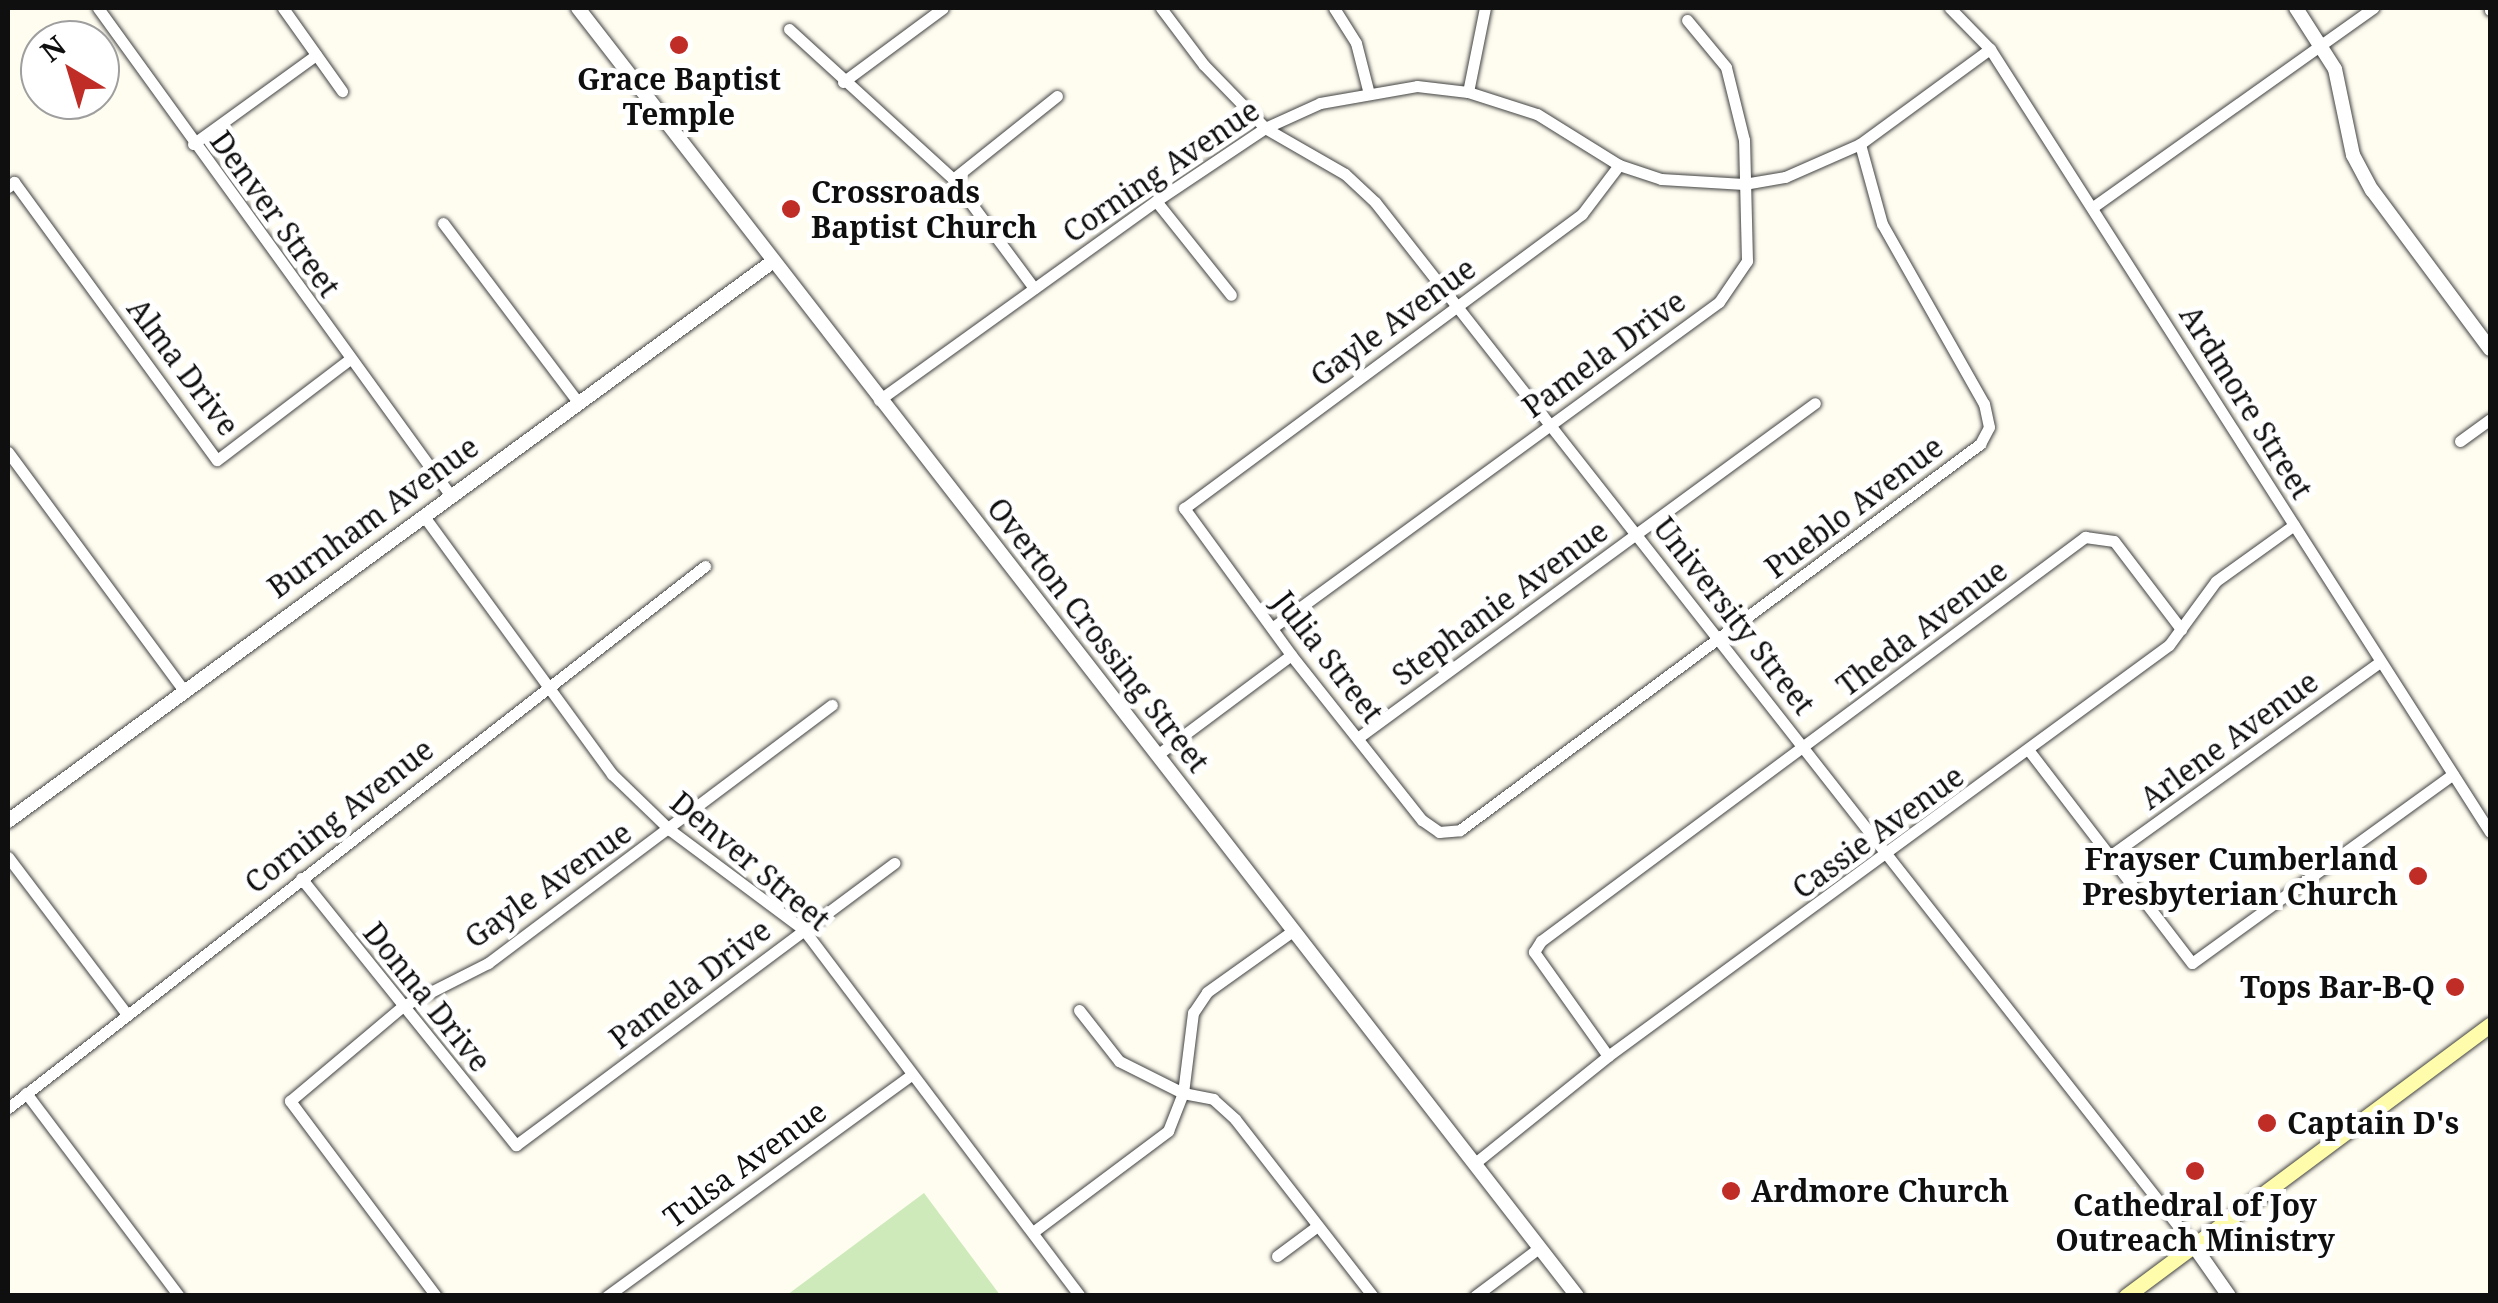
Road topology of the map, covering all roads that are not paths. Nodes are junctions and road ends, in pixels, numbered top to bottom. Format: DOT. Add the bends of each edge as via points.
graph roads {
  1 [pos="98,8"];
  2 [pos="283,8"];
  3 [pos="578,8"];
  4 [pos="943,8"];
  5 [pos="1161,8"];
  6 [pos="1334,8"];
  7 [pos="1485,8"];
  8 [pos="1950,8"];
  9 [pos="2296,8"];
  10 [pos="2374,8"];
  11 [pos="1687,20"];
  12 [pos="789,29"];
  13 [pos="2320,41"];
  14 [pos="1990,49"];
  15 [pos="316,55"];
  16 [pos="843,82"];
  17 [pos="1368,90"];
  18 [pos="342,91"];
  19 [pos="1468,92"];
  20 [pos="1057,96"];
  21 [pos="1265,128"];
  22 [pos="194,144"];
  23 [pos="1860,144"];
  24 [pos="1620,165"];
  25 [pos="953,178"];
  26 [pos="1744,184"];
  27 [pos="8,187"];
  28 [pos="1156,201"];
  29 [pos="2093,207"];
  30 [pos="443,223"];
  31 [pos="772,262"];
  32 [pos="1034,288"];
  33 [pos="1232,295"];
  34 [pos="1456,306"];
  35 [pos="2490,350"];
  36 [pos="350,359"];
  37 [pos="879,400"];
  38 [pos="578,402"];
  39 [pos="1815,403"];
  40 [pos="2490,419"];
  41 [pos="1548,426"];
  42 [pos="2460,442"];
  43 [pos="8,452"];
  44 [pos="452,496"];
  45 [pos="1184,508"];
  46 [pos="422,515"];
  47 [pos="2294,525"];
  48 [pos="1636,534"];
  49 [pos="705,566"];
  50 [pos="1272,628"];
  51 [pos="2182,629"];
  52 [pos="1720,638"];
  53 [pos="1291,655"];
  54 [pos="2380,662"];
  55 [pos="547,684"];
  56 [pos="182,688"];
  57 [pos="832,704"];
  58 [pos="1359,737"];
  59 [pos="1802,749"];
  60 [pos="2030,752"];
  61 [pos="1157,755"];
  62 [pos="2453,774"];
  63 [pos="8,821"];
  64 [pos="670,830"];
  65 [pos="1439,832"];
  66 [pos="2490,832"];
  67 [pos="8,856"];
  68 [pos="1888,856"];
  69 [pos="2107,858"];
  70 [pos="894,862"];
  71 [pos="301,878"];
  72 [pos="804,930"];
  73 [pos="1291,932"];
  74 [pos="403,1006"];
  75 [pos="1079,1010"];
  76 [pos="126,1014"];
  77 [pos="2490,1025"];
  78 [pos="1608,1056"];
  79 [pos="912,1074"];
  80 [pos="1183,1092"];
  81 [pos="26,1093"];
  82 [pos="8,1108"];
  83 [pos="516,1145"];
  84 [pos="1475,1163"];
  85 [pos="1316,1227"];
  86 [pos="1033,1232"];
  87 [pos="2194,1246"];
  88 [pos="1539,1248"];
  89 [pos="1277,1256"];
  90 [pos="179,1296"];
  91 [pos="436,1296"];
  92 [pos="607,1296"];
  93 [pos="1080,1296"];
  94 [pos="1373,1296"];
  95 [pos="1475,1296"];
  96 [pos="1577,1296"];
  97 [pos="2126,1296"];
  98 [pos="2230,1296"];
  1 -- 22 [label="street, Denver Street"];
  2 -- 15 [label="street"];
  3 -- 31 [label="street, Overton Crossing Street"];
  4 -- 16 [label="street"];
  5 -- 21 [label="street, University Street"];
  6 -- 17 [label="street" via="1356,43"];
  7 -- 19 [label="street"];
  8 -- 14 [label="street, Ardmore Street"];
  9 -- 13 [label="street"];
  10 -- 13 [label="street"];
  11 -- 26 [label="street, Pamela Drive" via="1726,67 1744,140"];
  12 -- 16 [label="street"];
  13 -- 29 [label="street"];
  13 -- 35 [label="street" via="2335,68 2353,155 2372,190"];
  14 -- 23 [label="street, Corning Avenue"];
  14 -- 29 [label="street, Ardmore Street"];
  15 -- 18 [label="street"];
  15 -- 22 [label="street"];
  16 -- 25 [label="street"];
  17 -- 19 [label="street, Corning Avenue"];
  17 -- 21 [label="street, Corning Avenue"];
  19 -- 24 [label="street, Corning Avenue" via="1537,114"];
  20 -- 25 [label="street"];
  21 -- 28 [label="street, Corning Avenue"];
  21 -- 34 [label="street, University Street" via="1355,183"];
  22 -- 36 [label="street, Denver Street"];
  23 -- 26 [label="street, Corning Avenue" via="1785,176"];
  23 -- 52 [label="street, Pueblo Avenue" via="1882,224 1984,404 1989,427 1980,444"];
  24 -- 26 [label="street, Corning Avenue" via="1662,179"];
  24 -- 34 [label="street, Gayle Avenue" via="1582,214"];
  25 -- 32 [label="street"];
  26 -- 41 [label="street, Pamela Drive" via="1746,261 1719,302"];
  27 -- 36 [label="street, Alma Drive" via="14,182 217,460"];
  28 -- 32 [label="street, Corning Avenue"];
  28 -- 33 [label="street"];
  29 -- 47 [label="street, Ardmore Street"];
  30 -- 38 [label="street"];
  31 -- 37 [label="street, Overton Crossing Street"];
  31 -- 38 [label="street, Burnham Avenue"];
  32 -- 37 [label="street, Corning Avenue"];
  34 -- 41 [label="street, University Street"];
  34 -- 45 [label="street, Gayle Avenue"];
  36 -- 44 [label="street, Denver Street"];
  37 -- 61 [label="street, Overton Crossing Street"];
  38 -- 44 [label="street, Burnham Avenue"];
  39 -- 48 [label="street, Stephanie Avenue"];
  40 -- 42 [label="street"];
  41 -- 48 [label="street, University Street"];
  41 -- 50 [label="street, Pamela Drive"];
  43 -- 56 [label="street"];
  44 -- 46 [label="street, Burnham Avenue"];
  45 -- 50 [label="street, Julia Street"];
  46 -- 55 [label="street, Denver Street"];
  46 -- 56 [label="street, Burnham Avenue"];
  47 -- 51 [label="street, Cassie Avenue" via="2216,581"];
  47 -- 54 [label="street, Ardmore Street"];
  48 -- 52 [label="street, University Street"];
  48 -- 58 [label="street, Stephanie Avenue"];
  49 -- 55 [label="street, Corning Avenue"];
  50 -- 53 [label="street, Julia Street"];
  51 -- 59 [label="street, Theda Avenue" via="2114,541 2086,537"];
  51 -- 60 [label="street, Cassie Avenue"];
  52 -- 59 [label="street, University Street"];
  52 -- 65 [label="street, Pueblo Avenue" via="1460,830"];
  53 -- 58 [label="street, Julia Street"];
  53 -- 61 [label="street"];
  54 -- 62 [label="street, Ardmore Street"];
  54 -- 69 [label="street, Arlene Avenue"];
  55 -- 64 [label="street, Denver Street" via="612,774"];
  55 -- 71 [label="street, Corning Avenue"];
  56 -- 63 [label="street, Burnham Avenue"];
  57 -- 64 [label="street, Gayle Avenue"];
  58 -- 65 [label="street, Julia Street" via="1422,820"];
  59 -- 68 [label="street, University Street"];
  59 -- 78 [label="street, Theda Avenue" via="1534,952"];
  60 -- 68 [label="street, Cassie Avenue"];
  60 -- 69 [label="street"];
  61 -- 73 [label="street, Overton Crossing Street"];
  62 -- 66 [label="street, Ardmore Street"];
  62 -- 69 [label="street" via="2192,963"];
  64 -- 72 [label="street, Denver Street"];
  64 -- 74 [label="street, Gayle Avenue" via="488,963"];
  67 -- 76 [label="street"];
  68 -- 78 [label="street, Cassie Avenue"];
  68 -- 87 [label="street, University Street"];
  70 -- 72 [label="street, Pamela Drive"];
  71 -- 74 [label="street, Donna Drive"];
  71 -- 76 [label="street, Corning Avenue"];
  72 -- 79 [label="street, Denver Street"];
  72 -- 83 [label="street, Pamela Drive"];
  73 -- 80 [label="street" via="1207,992 1194,1013"];
  73 -- 84 [label="street, Overton Crossing Street"];
  74 -- 83 [label="street, Donna Drive"];
  74 -- 91 [label="street, Gayle Avenue" via="290,1101"];
  75 -- 80 [label="street" via="1119,1061"];
  76 -- 81 [label="street, Corning Avenue"];
  77 -- 87 [label="main road"];
  78 -- 84 [label="street, Cassie Avenue"];
  79 -- 86 [label="street, Denver Street"];
  79 -- 92 [label="street, Tulsa Avenue"];
  80 -- 85 [label="street" via="1213,1099 1235,1119"];
  80 -- 86 [label="street" via="1168,1130"];
  81 -- 82 [label="street, Corning Avenue"];
  81 -- 90 [label="street"];
  84 -- 88 [label="street, Overton Crossing Street"];
  85 -- 89 [label="street"];
  85 -- 94 [label="street"];
  86 -- 93 [label="street, Denver Street"];
  87 -- 97 [label="main road"];
  87 -- 98 [label="street, University Street"];
  88 -- 95 [label="street"];
  88 -- 96 [label="street, Overton Crossing Street"];
}
